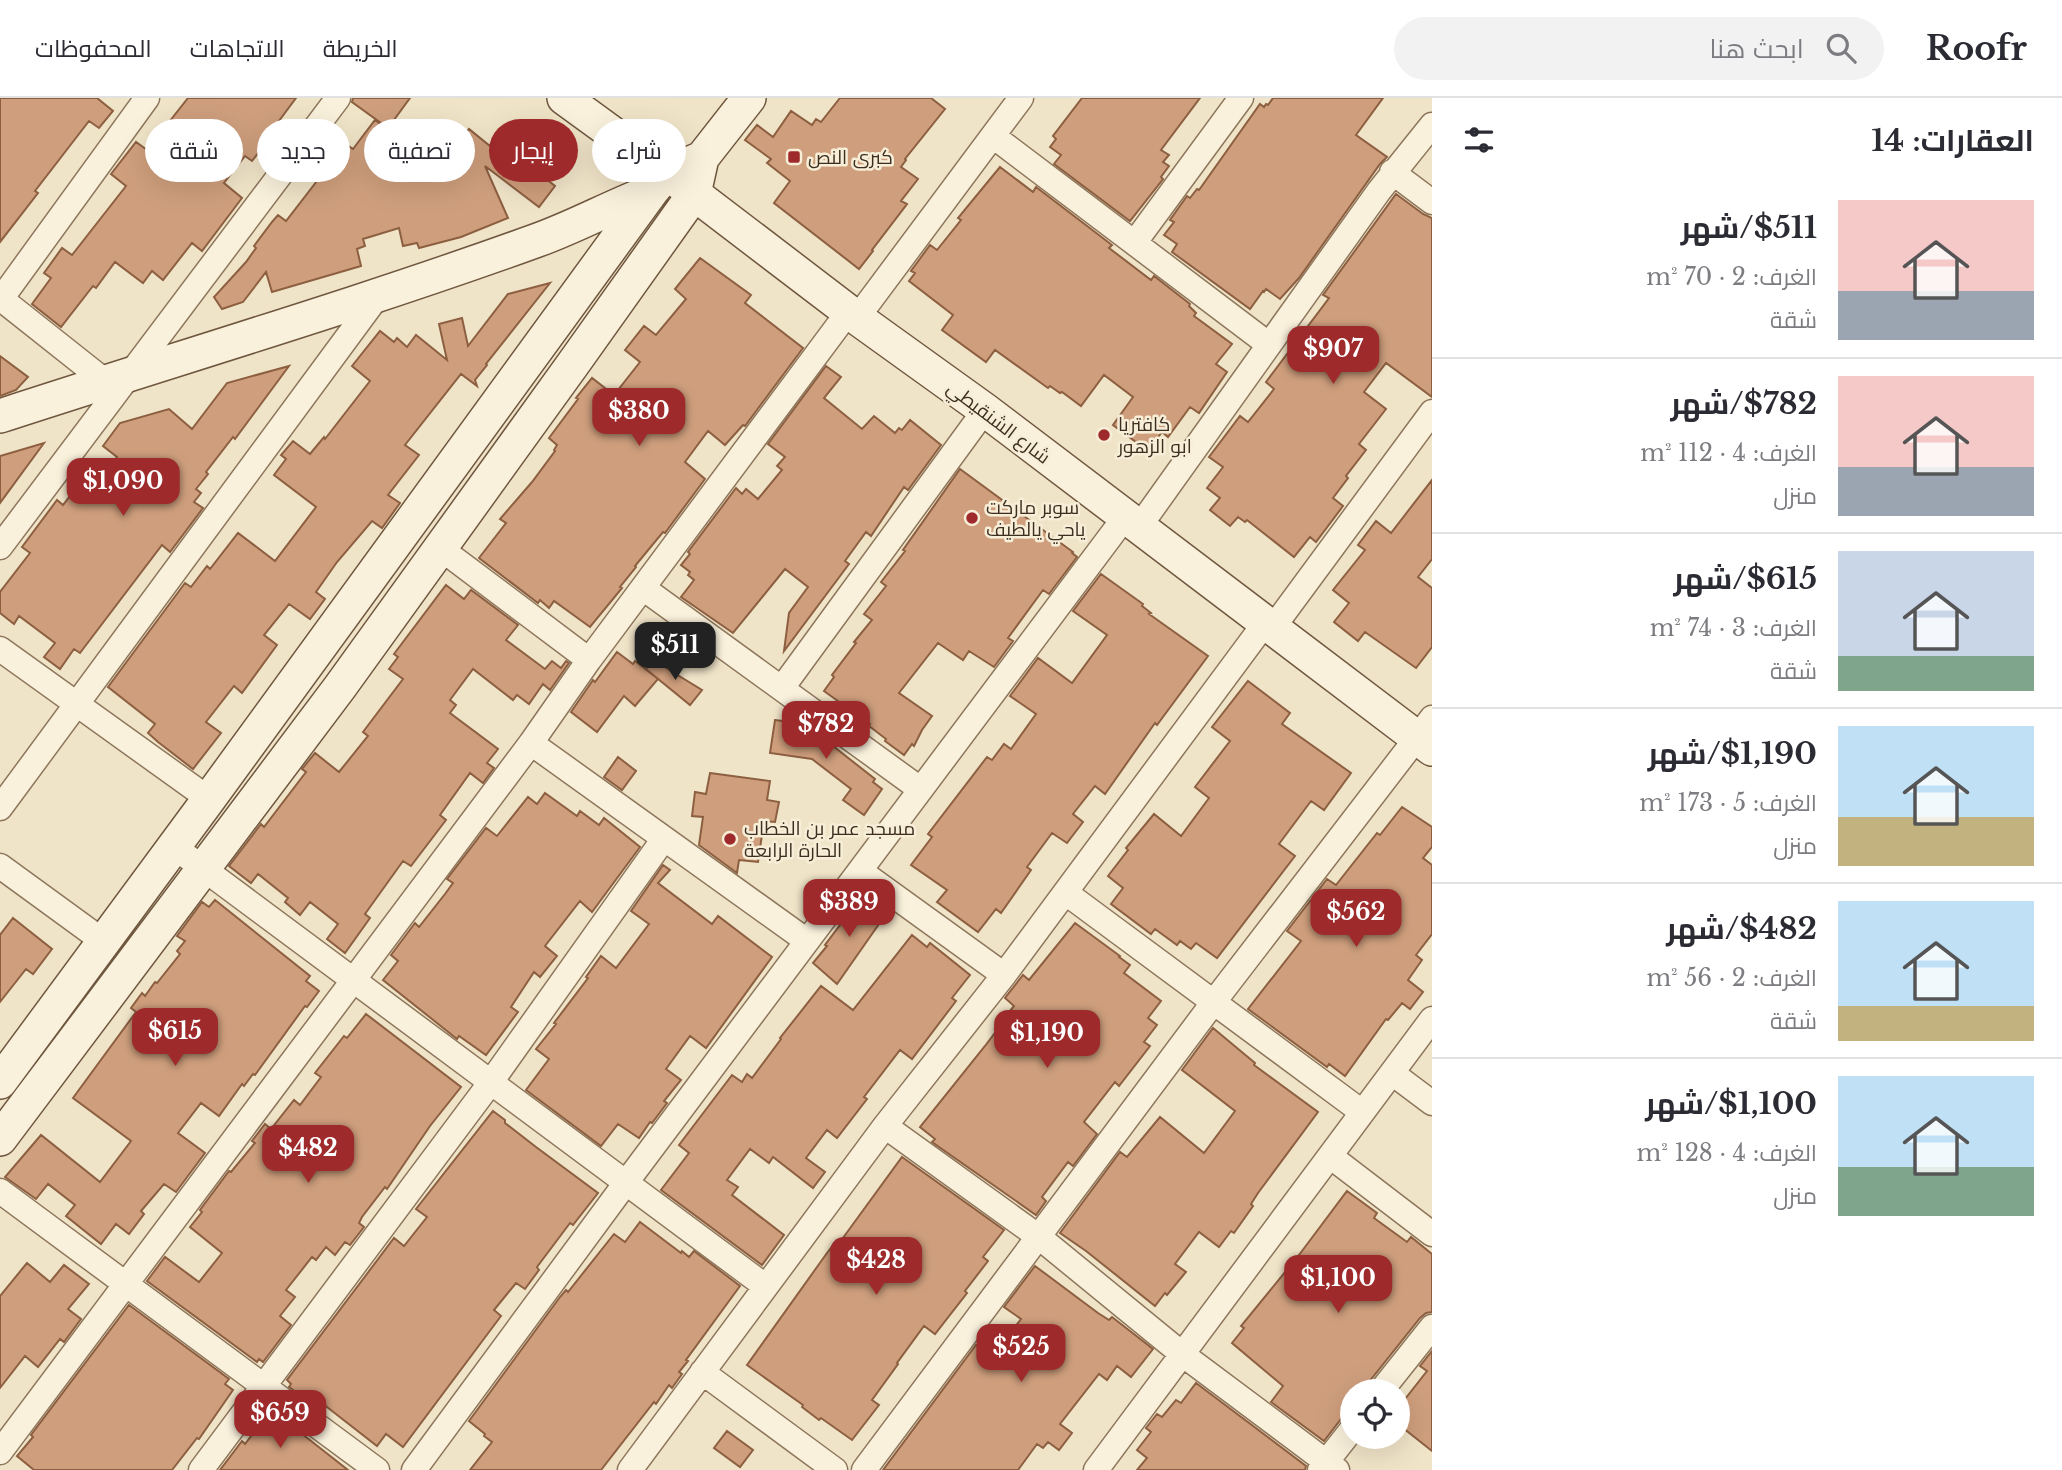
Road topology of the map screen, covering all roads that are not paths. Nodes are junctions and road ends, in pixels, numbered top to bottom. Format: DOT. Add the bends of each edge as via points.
graph roads {
  1 [pos="147,98"];
  2 [pos="338,98"];
  3 [pos="564,98"];
  4 [pos="749,98"];
  5 [pos="1021,98"];
  6 [pos="1241,98"];
  7 [pos="592,123"];
  8 [pos="1432,125"];
  9 [pos="993,136"];
  10 [pos="702,158"];
  11 [pos="686,167"];
  12 [pos="1392,172"];
  13 [pos="659,182"];
  14 [pos="694,194"];
  15 [pos="1432,202"];
  16 [pos="1135,242"];
  17 [pos="377,297"];
  18 [pos="1,298"];
  19 [pos="853,314"];
  20 [pos="1268,344"];
  21 [pos="117,378"];
  22 [pos="985,410"];
  23 [pos="1432,412"];
  24 [pos="0,416"];
  25 [pos="1132,522"];
  26 [pos="0,547"];
  27 [pos="440,548"];
  28 [pos="643,588"];
  29 [pos="1269,626"];
  30 [pos="0,649"];
  31 [pos="589,660"];
  32 [pos="782,688"];
  33 [pos="78,705"];
  34 [pos="1427,735"];
  35 [pos="531,743"];
  36 [pos="920,789"];
  37 [pos="209,799"];
  38 [pos="0,808"];
  39 [pos="663,840"];
  40 [pos="173,846"];
  41 [pos="0,866"];
  42 [pos="204,869"];
  43 [pos="860,871"];
  44 [pos="1066,892"];
  45 [pos="103,940"];
  46 [pos="807,941"];
  47 [pos="1004,975"];
  48 [pos="352,979"];
  49 [pos="1213,1003"];
  50 [pos="1432,1019"];
  51 [pos="1392,1073"];
  52 [pos="0,1082"];
  53 [pos="491,1082"];
  54 [pos="1432,1103"];
  55 [pos="1362,1112"];
  56 [pos="886,1126"];
  57 [pos="0,1139"];
  58 [pos="1330,1156"];
  59 [pos="625,1184"];
  60 [pos="0,1191"];
  61 [pos="1432,1234"];
  62 [pos="1039,1237"];
  63 [pos="127,1285"];
  64 [pos="765,1286"];
  65 [pos="1432,1327"];
  66 [pos="1182,1354"];
  67 [pos="702,1372"];
  68 [pos="1391,1379"];
  69 [pos="263,1385"];
  70 [pos="1340,1447"];
  71 [pos="0,1452"];
  72 [pos="1327,1467"];
  73 [pos="201,1470"];
  74 [pos="377,1470"];
  75 [pos="414,1470"];
  76 [pos="630,1470"];
  77 [pos="835,1470"];
  78 [pos="864,1470"];
  79 [pos="1096,1470"];
  1 -- 18 [label="street"];
  2 -- 21 [label="street"];
  3 -- 7 [label="street, شارع الشنقيطي"];
  4 -- 10 [label="street"];
  5 -- 9 [label="street"];
  6 -- 16 [label="street"];
  8 -- 12 [label="street"];
  9 -- 16 [label="street"];
  9 -- 19 [label="street"];
  10 -- 11 [label="street"];
  10 -- 14 [label="street"];
  12 -- 15 [label="street"];
  12 -- 20 [label="street"];
  13 -- 14 [label="street, شارع الشنقيطي"];
  13 -- 17 [label="street" via="536,241"];
  13 -- 37 [label="street"];
  14 -- 19 [label="street, شارع الشنقيطي"];
  14 -- 27 [label="street"];
  16 -- 20 [label="street"];
  17 -- 21 [label="street"];
  17 -- 33 [label="street"];
  18 -- 21 [label="street"];
  19 -- 22 [label="street, شارع الشنقيطي"];
  19 -- 28 [label="street"];
  20 -- 25 [label="street"];
  21 -- 24 [label="street"];
  21 -- 26 [label="street"];
  22 -- 25 [label="street, شارع الشنقيطي"];
  22 -- 32 [label="street"];
  23 -- 29 [label="street"];
  25 -- 29 [label="street, شارع الشنقيطي"];
  25 -- 36 [label="street"];
  27 -- 31 [label="street"];
  27 -- 42 [label="street"];
  28 -- 31 [label="street"];
  28 -- 32 [label="street"];
  29 -- 34 [label="street, شارع الشنقيطي"];
  29 -- 44 [label="street"];
  30 -- 33 [label="street"];
  31 -- 35 [label="street"];
  32 -- 36 [label="street"];
  33 -- 37 [label="street"];
  33 -- 38 [label="street"];
  34 -- 49 [label="street"];
  35 -- 39 [label="street"];
  35 -- 48 [label="street"];
  36 -- 43 [label="street"];
  37 -- 40 [label="street"];
  39 -- 46 [label="street"];
  39 -- 53 [label="street"];
  40 -- 42 [label="street"];
  40 -- 45 [label="street"];
  41 -- 45 [label="street"];
  42 -- 48 [label="street"];
  42 -- 57 [label="street"];
  43 -- 46 [label="street"];
  43 -- 47 [label="street"];
  44 -- 47 [label="street"];
  44 -- 49 [label="street"];
  45 -- 52 [label="street"];
  46 -- 59 [label="street"];
  47 -- 56 [label="street"];
  48 -- 53 [label="street"];
  48 -- 63 [label="street"];
  49 -- 55 [label="street"];
  49 -- 62 [label="street"];
  50 -- 51 [label="street"];
  51 -- 54 [label="street"];
  51 -- 55 [label="street"];
  53 -- 59 [label="street"];
  53 -- 69 [label="street"];
  55 -- 58 [label="street"];
  56 -- 62 [label="street"];
  56 -- 64 [label="street"];
  58 -- 61 [label="street"];
  58 -- 66 [label="street"];
  59 -- 64 [label="street"];
  59 -- 75 [label="street"];
  60 -- 63 [label="street"];
  62 -- 66 [label="street"];
  62 -- 78 [label="street"];
  63 -- 69 [label="street"];
  63 -- 71 [label="street"];
  64 -- 67 [label="street"];
  65 -- 68 [label="street"];
  66 -- 72 [label="street"];
  66 -- 79 [label="street"];
  67 -- 76 [label="street"];
  67 -- 77 [label="street"];
  69 -- 73 [label="street"];
  69 -- 74 [label="street"];
  70 -- 72 [label="street"];
}
